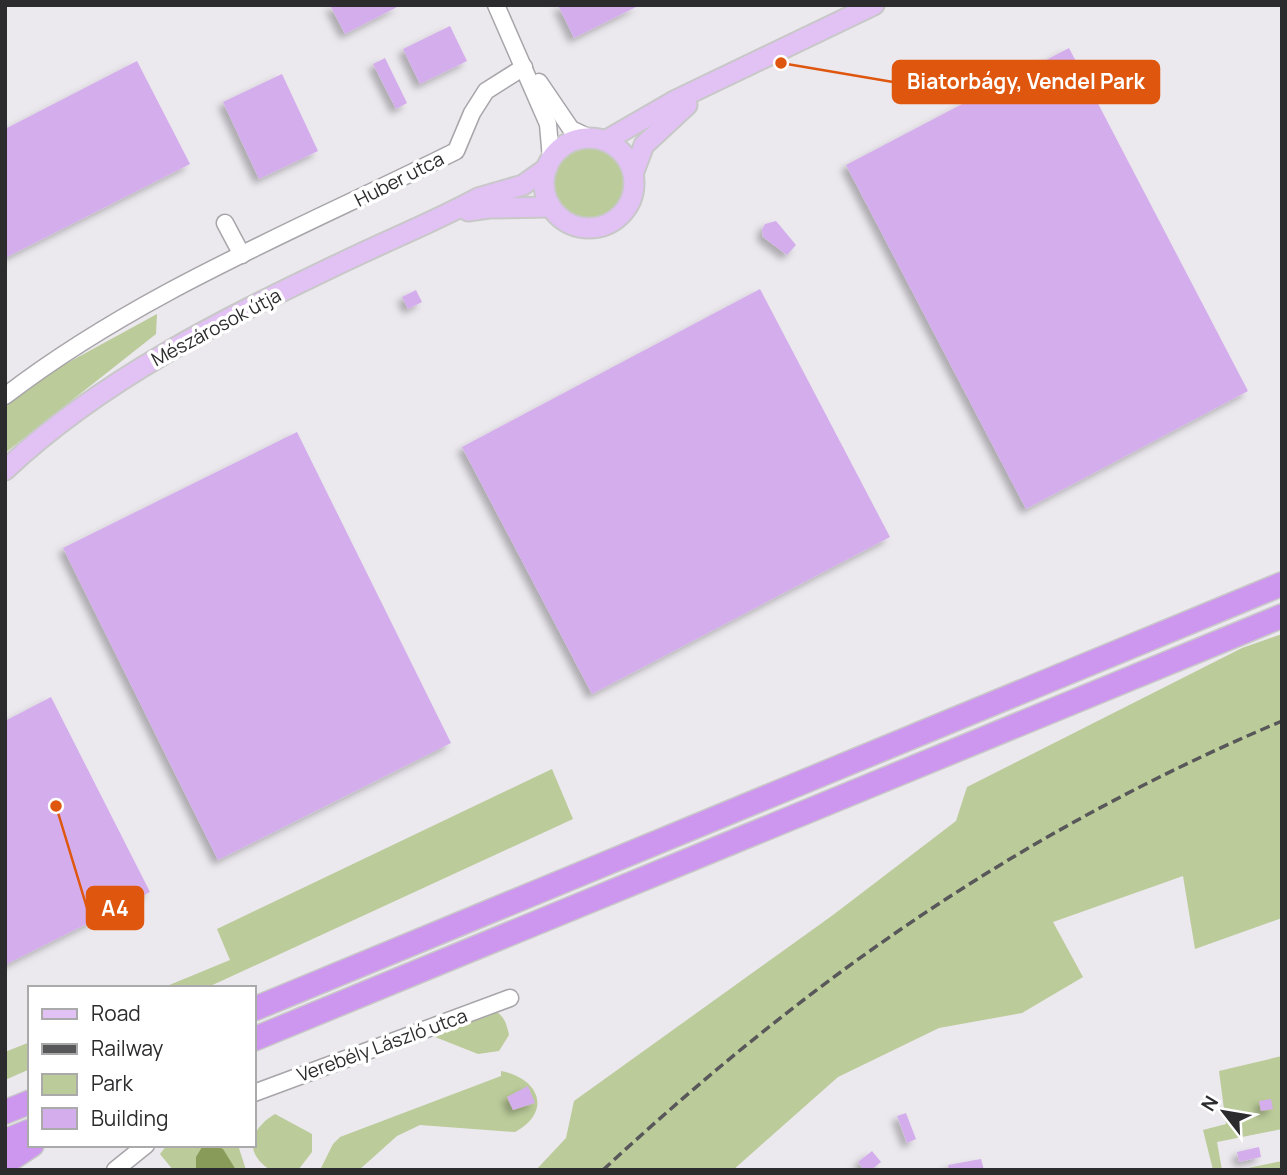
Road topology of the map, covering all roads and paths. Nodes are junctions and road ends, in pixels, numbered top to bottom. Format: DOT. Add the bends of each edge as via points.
graph roads {
  1 [pos="496,5"];
  2 [pos="874,5"];
  3 [pos="526,71"];
  4 [pos="705,88"];
  5 [pos="598,139"];
  6 [pos="549,163"];
  7 [pos="633,174"];
  8 [pos="551,208"];
  9 [pos="446,215"];
  10 [pos="225,223"];
  11 [pos="242,255"];
  12 [pos="5,396"];
  13 [pos="5,470"];
  14 [pos="1282,584"];
  15 [pos="1282,615"];
  16 [pos="510,998"];
  17 [pos="256,1008"];
  18 [pos="256,1038"];
  19 [pos="256,1092"];
  20 [pos="28,1103"];
  21 [pos="5,1112"];
  22 [pos="28,1132"];
  23 [pos="5,1141"];
  24 [pos="29,1147"];
  25 [pos="144,1147"];
  26 [pos="5,1163"];
  27 [pos="115,1170"];
  1 -- 3 [label="street"];
  2 -- 4 [label="main road, Mészárosok útja"];
  3 -- 5 [label="street" via="540,82 572,129"];
  3 -- 6 [label="street" via="548,124"];
  3 -- 11 [label="street, Huber utca" via="486,91 456,151"];
  4 -- 5 [label="main road, Mészárosok útja"];
  4 -- 7 [label="main road, Mészárosok útja" via="653,134 637,158"];
  5 -- 6 [label="main road, Mészárosok útja" via="572,141"];
  5 -- 7 [label="main road" via="624,153"];
  6 -- 8 [label="main road" via="544,188"];
  6 -- 9 [label="main road, Mészárosok útja" via="523,185 478,198"];
  7 -- 8 [label="main road, Mészárosok útja" via="633,192 626,209 603,226 585,228 569,223"];
  8 -- 9 [label="main road, Mészárosok útja" via="489,208"];
  9 -- 13 [label="main road, Mészárosok útja" via="322,272 154,359 55,426"];
  10 -- 11 [label="street"];
  11 -- 12 [label="street, Huber utca" via="70,350"];
  14 -- 17 [label="highway"];
  15 -- 18 [label="highway"];
  16 -- 19 [label="street, Verebély László utca"];
  20 -- 21 [label="highway"];
  22 -- 23 [label="highway"];
  24 -- 26 [label="highway"];
  25 -- 27 [label="street"];
}
